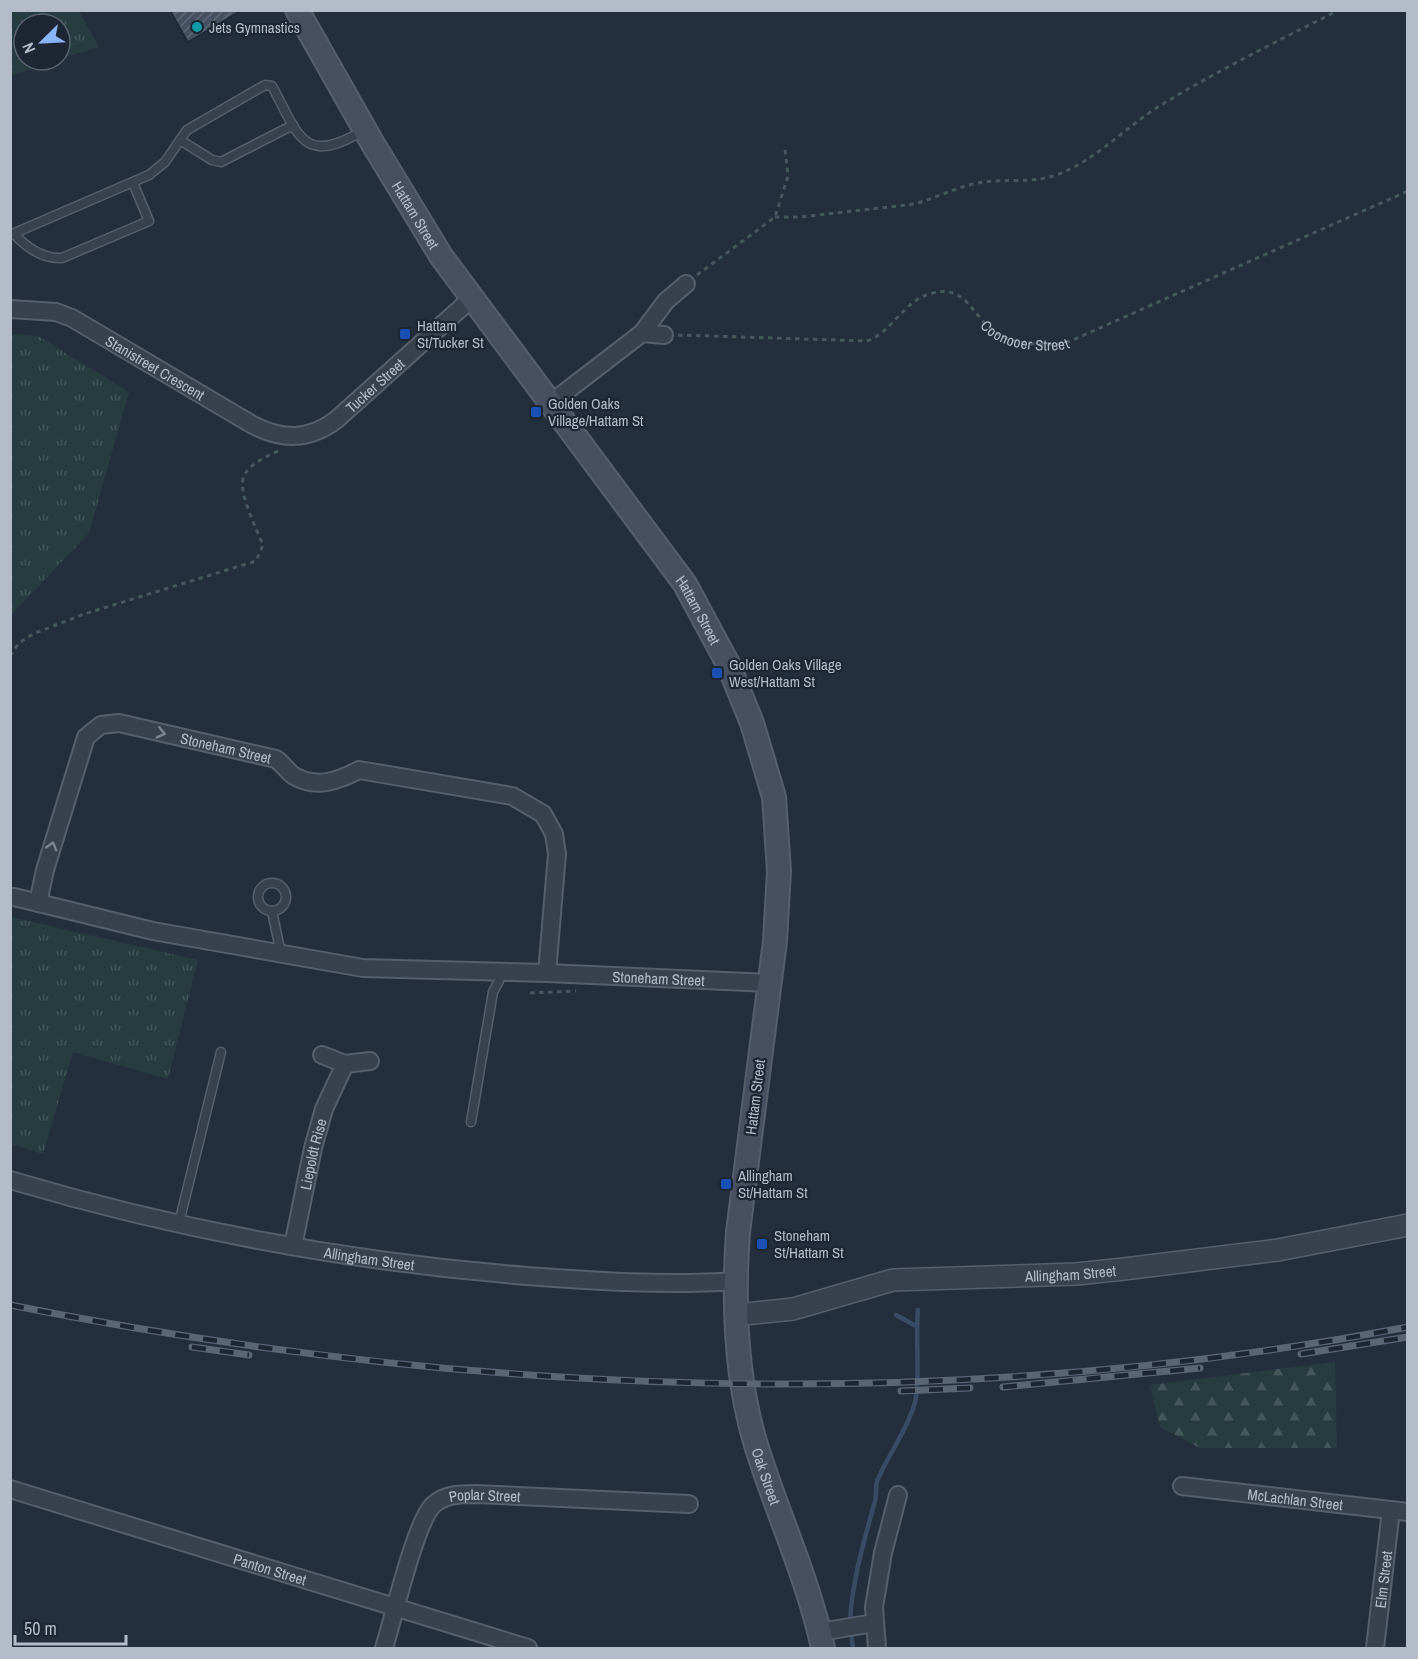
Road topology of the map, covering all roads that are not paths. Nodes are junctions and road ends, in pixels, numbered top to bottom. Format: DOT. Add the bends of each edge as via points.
graph roads {
  1 [pos="299,11"];
  2 [pos="293,125"];
  3 [pos="365,130"];
  4 [pos="180,140"];
  5 [pos="133,183"];
  6 [pos="12,234"];
  7 [pos="686,284"];
  8 [pos="472,298"];
  9 [pos="10,309"];
  10 [pos="642,333"];
  11 [pos="663,335"];
  12 [pos="551,403"];
  13 [pos="297,437"];
  14 [pos="14,897"];
  15 [pos="38,903"];
  16 [pos="272,911"];
  17 [pos="280,954"];
  18 [pos="499,971"];
  19 [pos="547,973"];
  20 [pos="769,983"];
  21 [pos="221,1052"];
  22 [pos="322,1055"];
  23 [pos="370,1061"];
  24 [pos="345,1064"];
  25 [pos="471,1122"];
  26 [pos="10,1180"];
  27 [pos="179,1223"];
  28 [pos="1407,1225"];
  29 [pos="293,1246"];
  30 [pos="735,1281"];
  31 [pos="736,1315"];
  32 [pos="1182,1486"];
  33 [pos="10,1489"];
  34 [pos="898,1495"];
  35 [pos="690,1504"];
  36 [pos="1399,1511"];
  37 [pos="396,1610"];
  38 [pos="874,1623"];
  39 [pos="822,1640"];
  40 [pos="384,1648"];
  41 [pos="528,1648"];
  42 [pos="877,1648"];
  43 [pos="1376,1648"];
  1 -- 3 [label="main road, Hattam Street"];
  2 -- 3 [label="lane" via="304,140 324,148"];
  2 -- 4 [label="lane" via="221,162"];
  2 -- 4 [label="lane" via="272,86 267,85 187,130"];
  3 -- 8 [label="main road, Hattam Street" via="423,229"];
  4 -- 5 [label="lane" via="157,170"];
  5 -- 6 [label="lane"];
  5 -- 6 [label="lane" via="149,221 62,258 27,247"];
  7 -- 10 [label="street" via="666,301"];
  8 -- 12 [label="main road, Hattam Street"];
  8 -- 13 [label="street, Tucker Street" via="336,420 312,434"];
  9 -- 13 [label="street, Stanistreet Crescent" via="56,312 72,318 269,434"];
  10 -- 11 [label="street"];
  10 -- 12 [label="street"];
  12 -- 20 [label="main road, Hattam Street" via="685,584 728,664 752,723 769,776 777,824 778,899"];
  14 -- 15 [label="street, Stoneham Street"];
  15 -- 17 [label="street, Stoneham Street" via="153,931"];
  15 -- 19 [label="street, Stoneham Street, one-way" via="81,748 86,737 101,725 119,723 268,757 311,782 338,781 358,770 512,796 543,814 554,834 557,854"];
  16 -- 17 [label="lane"];
  17 -- 18 [label="street, Stoneham Street" via="363,968"];
  18 -- 19 [label="street, Stoneham Street"];
  18 -- 25 [label="lane"];
  19 -- 20 [label="street, Stoneham Street"];
  20 -- 30 [label="main road, Hattam Street"];
  21 -- 27 [label="lane"];
  22 -- 24 [label="street"];
  23 -- 24 [label="street"];
  24 -- 29 [label="street, Liepoldt Rise" via="324,1109 312,1148"];
  26 -- 27 [label="street, Allingham Street"];
  27 -- 29 [label="street, Allingham Street"];
  28 -- 31 [label="street, Allingham Street" via="1278,1250 1124,1269 893,1280 793,1309"];
  29 -- 30 [label="street, Allingham Street" via="499,1274 646,1284"];
  30 -- 31 [label="main road, Hattam Street"];
  31 -- 39 [label="main road, Oak Street" via="742,1385 751,1426"];
  32 -- 36 [label="street, McLachlan Street"];
  33 -- 37 [label="street, Panton Street"];
  34 -- 38 [label="street" via="884,1553"];
  35 -- 37 [label="street, Poplar Street" via="453,1495 433,1505 426,1515"];
  36 -- 43 [label="street, Elm Street"];
  37 -- 40 [label="street, Poplar Street"];
  37 -- 41 [label="street, Panton Street"];
  38 -- 39 [label="street, Oak Street"];
  38 -- 42 [label="street"];
}
